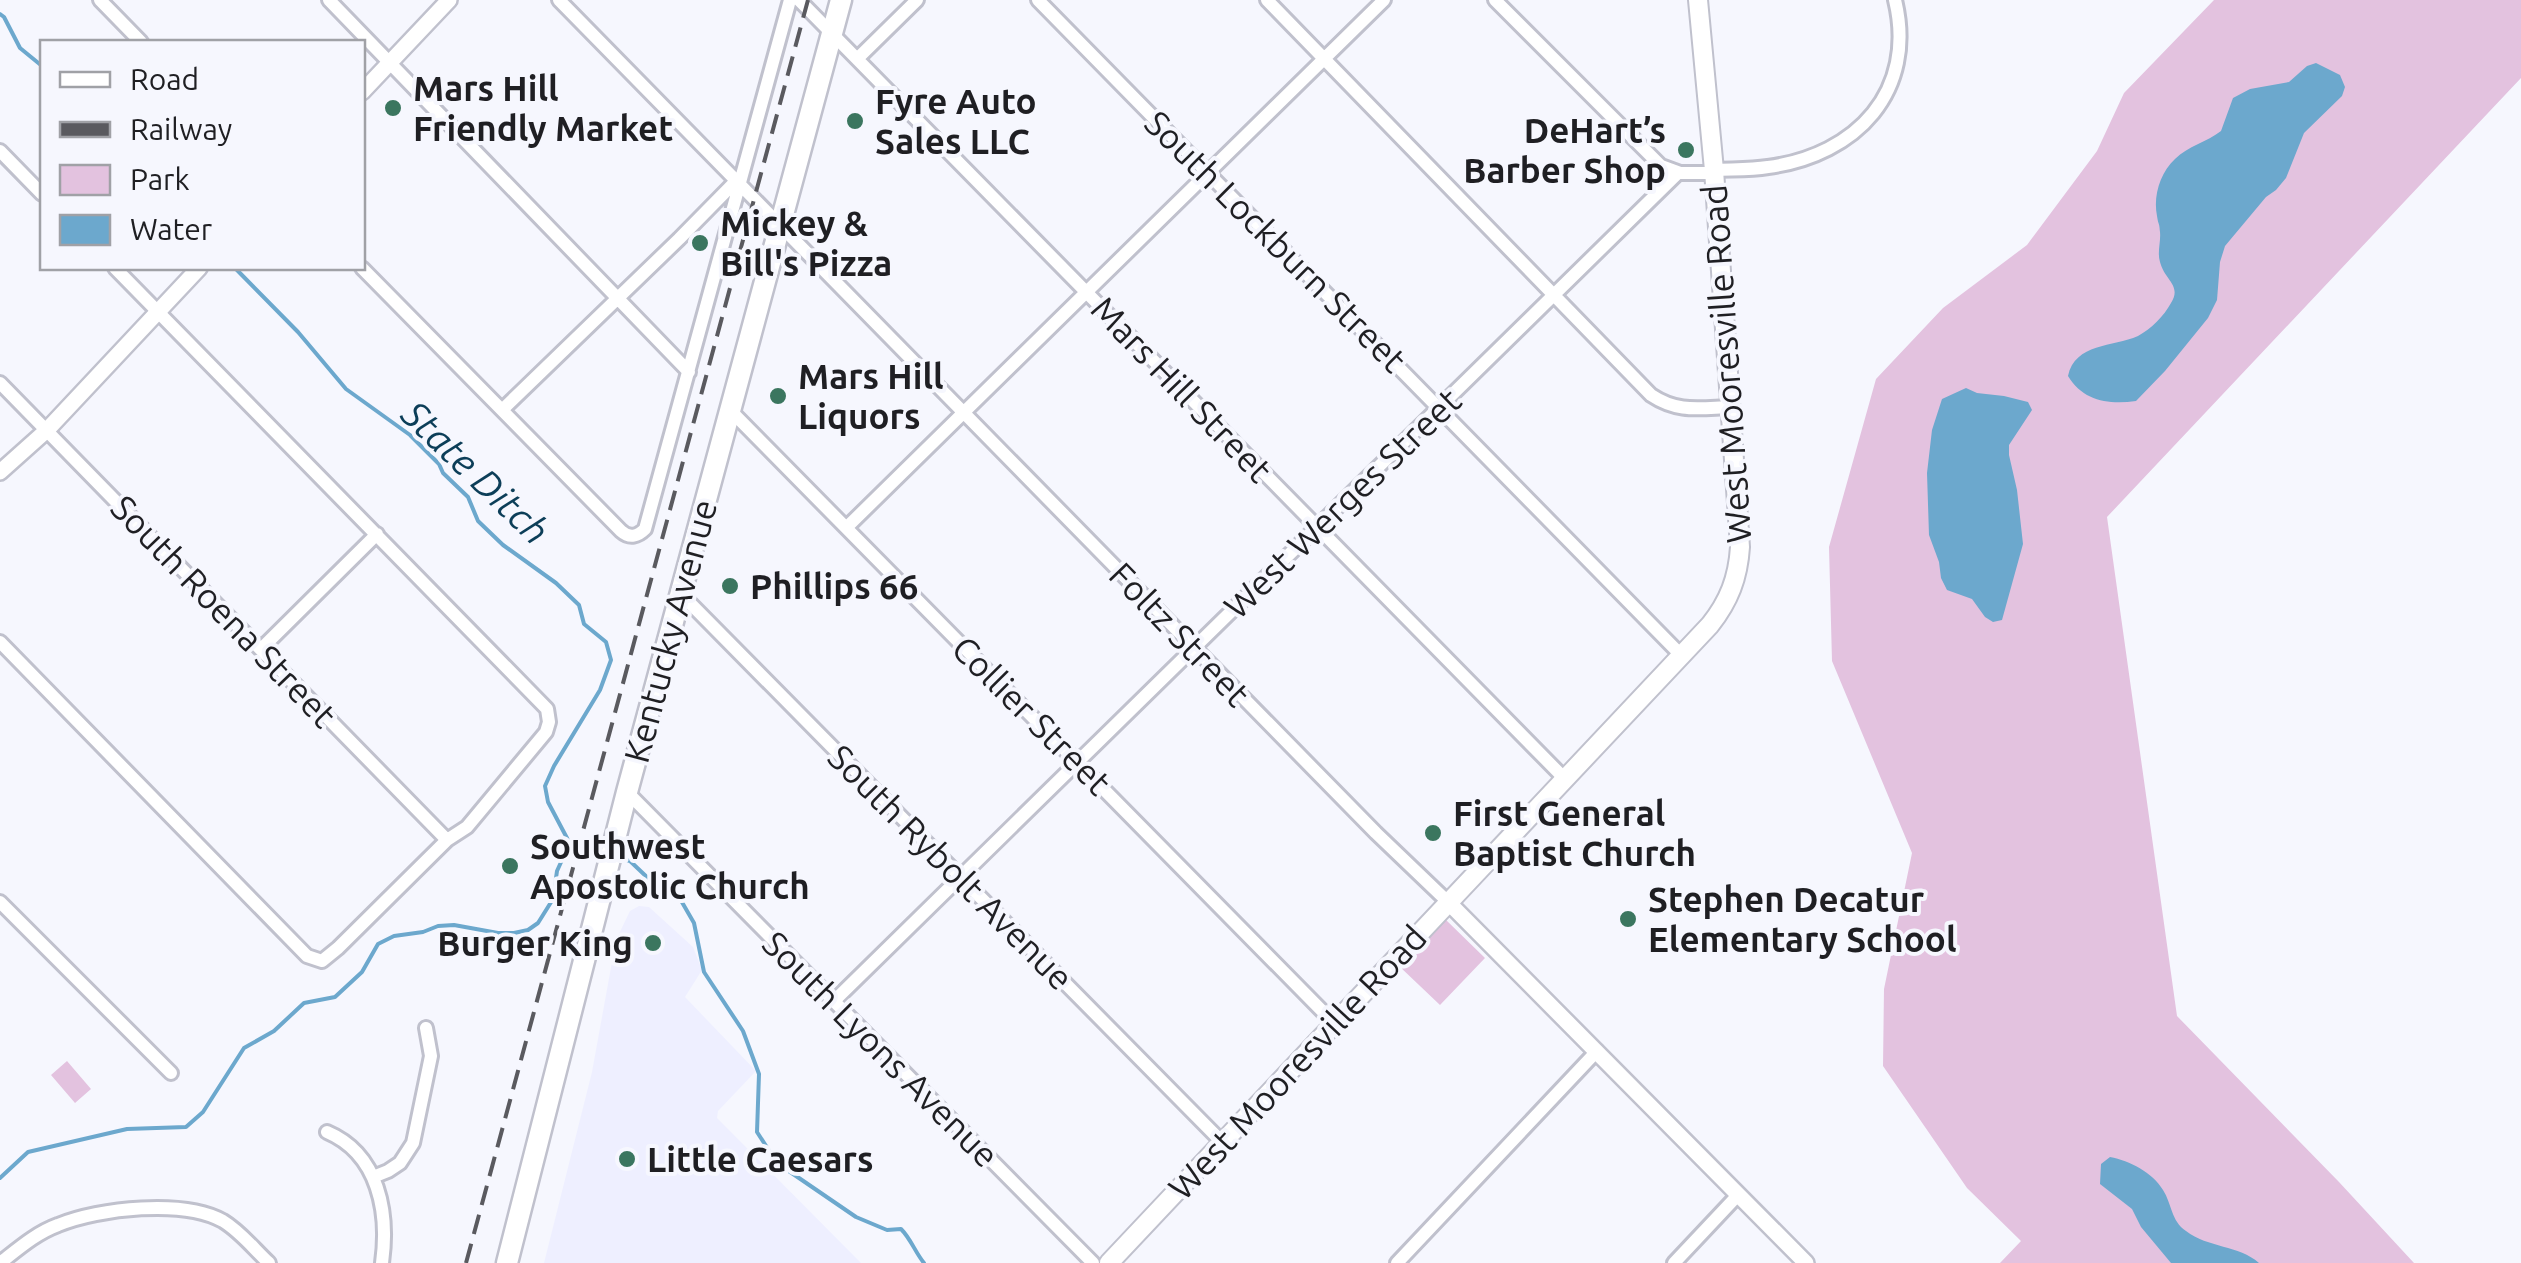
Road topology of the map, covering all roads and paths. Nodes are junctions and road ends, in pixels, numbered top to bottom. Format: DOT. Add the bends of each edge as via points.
graph roads {
  1 [pos="100,0"];
  2 [pos="329,0"];
  3 [pos="449,0"];
  4 [pos="559,0"];
  5 [pos="790,0"];
  6 [pos="799,0"];
  7 [pos="841,0"];
  8 [pos="918,0"];
  9 [pos="1038,0"];
  10 [pos="1266,0"];
  11 [pos="1384,0"];
  12 [pos="1495,0"];
  13 [pos="1698,0"];
  14 [pos="1894,0"];
  15 [pos="832,32"];
  16 [pos="139,40"];
  17 [pos="857,59"];
  18 [pos="1324,59"];
  19 [pos="390,62"];
  20 [pos="365,89"];
  21 [pos="0,151"];
  22 [pos="1714,172"];
  23 [pos="1209,173"];
  24 [pos="1678,173"];
  25 [pos="739,181"];
  26 [pos="40,192"];
  27 [pos="780,224"];
  28 [pos="117,270"];
  29 [pos="197,270"];
  30 [pos="364,270"];
  31 [pos="1087,292"];
  32 [pos="1554,295"];
  33 [pos="619,298"];
  34 [pos="158,312"];
  35 [pos="689,372"];
  36 [pos="0,383"];
  37 [pos="1730,406"];
  38 [pos="1440,407"];
  39 [pos="729,409"];
  40 [pos="502,410"];
  41 [pos="964,412"];
  42 [pos="47,430"];
  43 [pos="0,472"];
  44 [pos="1317,527"];
  45 [pos="848,528"];
  46 [pos="377,534"];
  47 [pos="680,593"];
  48 [pos="0,642"];
  49 [pos="1194,648"];
  50 [pos="260,649"];
  51 [pos="1682,655"];
  52 [pos="1078,762"];
  53 [pos="1564,778"];
  54 [pos="627,792"];
  55 [pos="446,840"];
  56 [pos="961,877"];
  57 [pos="0,902"];
  58 [pos="1448,902"];
  59 [pos="834,1001"];
  60 [pos="1334,1023"];
  61 [pos="426,1028"];
  62 [pos="1597,1051"];
  63 [pos="171,1072"];
  64 [pos="327,1132"];
  65 [pos="1222,1142"];
  66 [pos="372,1177"];
  67 [pos="1738,1194"];
  68 [pos="0,1263"];
  69 [pos="268,1263"];
  70 [pos="382,1263"];
  71 [pos="506,1263"];
  72 [pos="1092,1263"];
  73 [pos="1109,1263"];
  74 [pos="1397,1263"];
  75 [pos="1674,1263"];
  76 [pos="1806,1263"];
  1 -- 16 [label="street"];
  2 -- 19 [label="street"];
  3 -- 19 [label="street"];
  4 -- 25 [label="street, Foltz Street"];
  5 -- 25 [label="street"];
  6 -- 15 [label="street, Mars Hill Street"];
  7 -- 15 [label="main road, Kentucky Avenue"];
  8 -- 17 [label="street"];
  9 -- 23 [label="street, South Lockburn Street"];
  10 -- 18 [label="street"];
  11 -- 18 [label="street"];
  12 -- 24 [label="street" via="1648,155"];
  13 -- 22 [label="main road, West Mooresville Road"];
  14 -- 22 [label="street" via="1900,32 1896,68 1865,124 1813,156"];
  15 -- 17 [label="street, Mars Hill Street"];
  15 -- 27 [label="main road, Kentucky Avenue"];
  17 -- 31 [label="street, Mars Hill Street"];
  18 -- 23 [label="street"];
  18 -- 32 [label="street"];
  19 -- 20 [label="street"];
  19 -- 33 [label="street"];
  21 -- 26 [label="street"];
  22 -- 24 [label="street"];
  22 -- 37 [label="main road, West Mooresville Road"];
  23 -- 31 [label="street"];
  23 -- 38 [label="street, South Lockburn Street"];
  24 -- 32 [label="street, West Werges Street"];
  25 -- 27 [label="street, Foltz Street"];
  25 -- 33 [label="street"];
  25 -- 35 [label="street"];
  27 -- 39 [label="main road, Kentucky Avenue"];
  27 -- 41 [label="street, Foltz Street"];
  28 -- 34 [label="street"];
  29 -- 34 [label="street"];
  30 -- 40 [label="street"];
  31 -- 41 [label="street"];
  31 -- 44 [label="street, Mars Hill Street"];
  32 -- 37 [label="street" via="1652,396 1685,409"];
  32 -- 38 [label="street, West Werges Street"];
  33 -- 35 [label="street"];
  33 -- 40 [label="street"];
  34 -- 42 [label="street"];
  34 -- 46 [label="street"];
  35 -- 40 [label="street" via="646,529 636,536 621,531"];
  36 -- 42 [label="street, South Roena Street"];
  37 -- 51 [label="main road, West Mooresville Road" via="1738,570 1725,605"];
  38 -- 44 [label="street, West Werges Street"];
  38 -- 51 [label="street, South Lockburn Street"];
  39 -- 45 [label="street, Collier Street"];
  39 -- 47 [label="main road, Kentucky Avenue"];
  41 -- 45 [label="street"];
  41 -- 49 [label="street, Foltz Street"];
  42 -- 43 [label="street"];
  42 -- 50 [label="street, South Roena Street"];
  44 -- 49 [label="street, West Werges Street"];
  44 -- 53 [label="street, Mars Hill Street"];
  45 -- 52 [label="street, Collier Street"];
  46 -- 50 [label="street"];
  46 -- 55 [label="street" via="547,709 546,732 468,828"];
  47 -- 54 [label="main road, Kentucky Avenue"];
  47 -- 56 [label="street, South Rybolt Avenue"];
  48 -- 55 [label="street" via="307,956 322,960 338,948"];
  49 -- 52 [label="street, West Werges Street"];
  49 -- 58 [label="street, Foltz Street"];
  50 -- 55 [label="street, South Roena Street"];
  51 -- 53 [label="main road, West Mooresville Road"];
  52 -- 56 [label="street, West Werges Street"];
  52 -- 60 [label="street, Collier Street"];
  53 -- 58 [label="main road, West Mooresville Road"];
  54 -- 59 [label="street, South Lyons Avenue"];
  54 -- 71 [label="main road, Kentucky Avenue"];
  56 -- 59 [label="street, West Werges Street"];
  56 -- 65 [label="street, South Rybolt Avenue"];
  57 -- 63 [label="street"];
  58 -- 60 [label="main road, West Mooresville Road"];
  58 -- 62 [label="street, Foltz Street"];
  59 -- 72 [label="street, South Lyons Avenue"];
  60 -- 65 [label="main road, West Mooresville Road"];
  61 -- 66 [label="street" via="431,1056 413,1143 400,1163"];
  62 -- 67 [label="street, Foltz Street"];
  62 -- 74 [label="street"];
  64 -- 66 [label="street" via="354,1148"];
  65 -- 73 [label="main road, West Mooresville Road"];
  66 -- 70 [label="street" via="384,1226"];
  67 -- 75 [label="street"];
  67 -- 76 [label="street, Foltz Street"];
  68 -- 69 [label="street" via="70,1220 166,1207 222,1221"];
}
